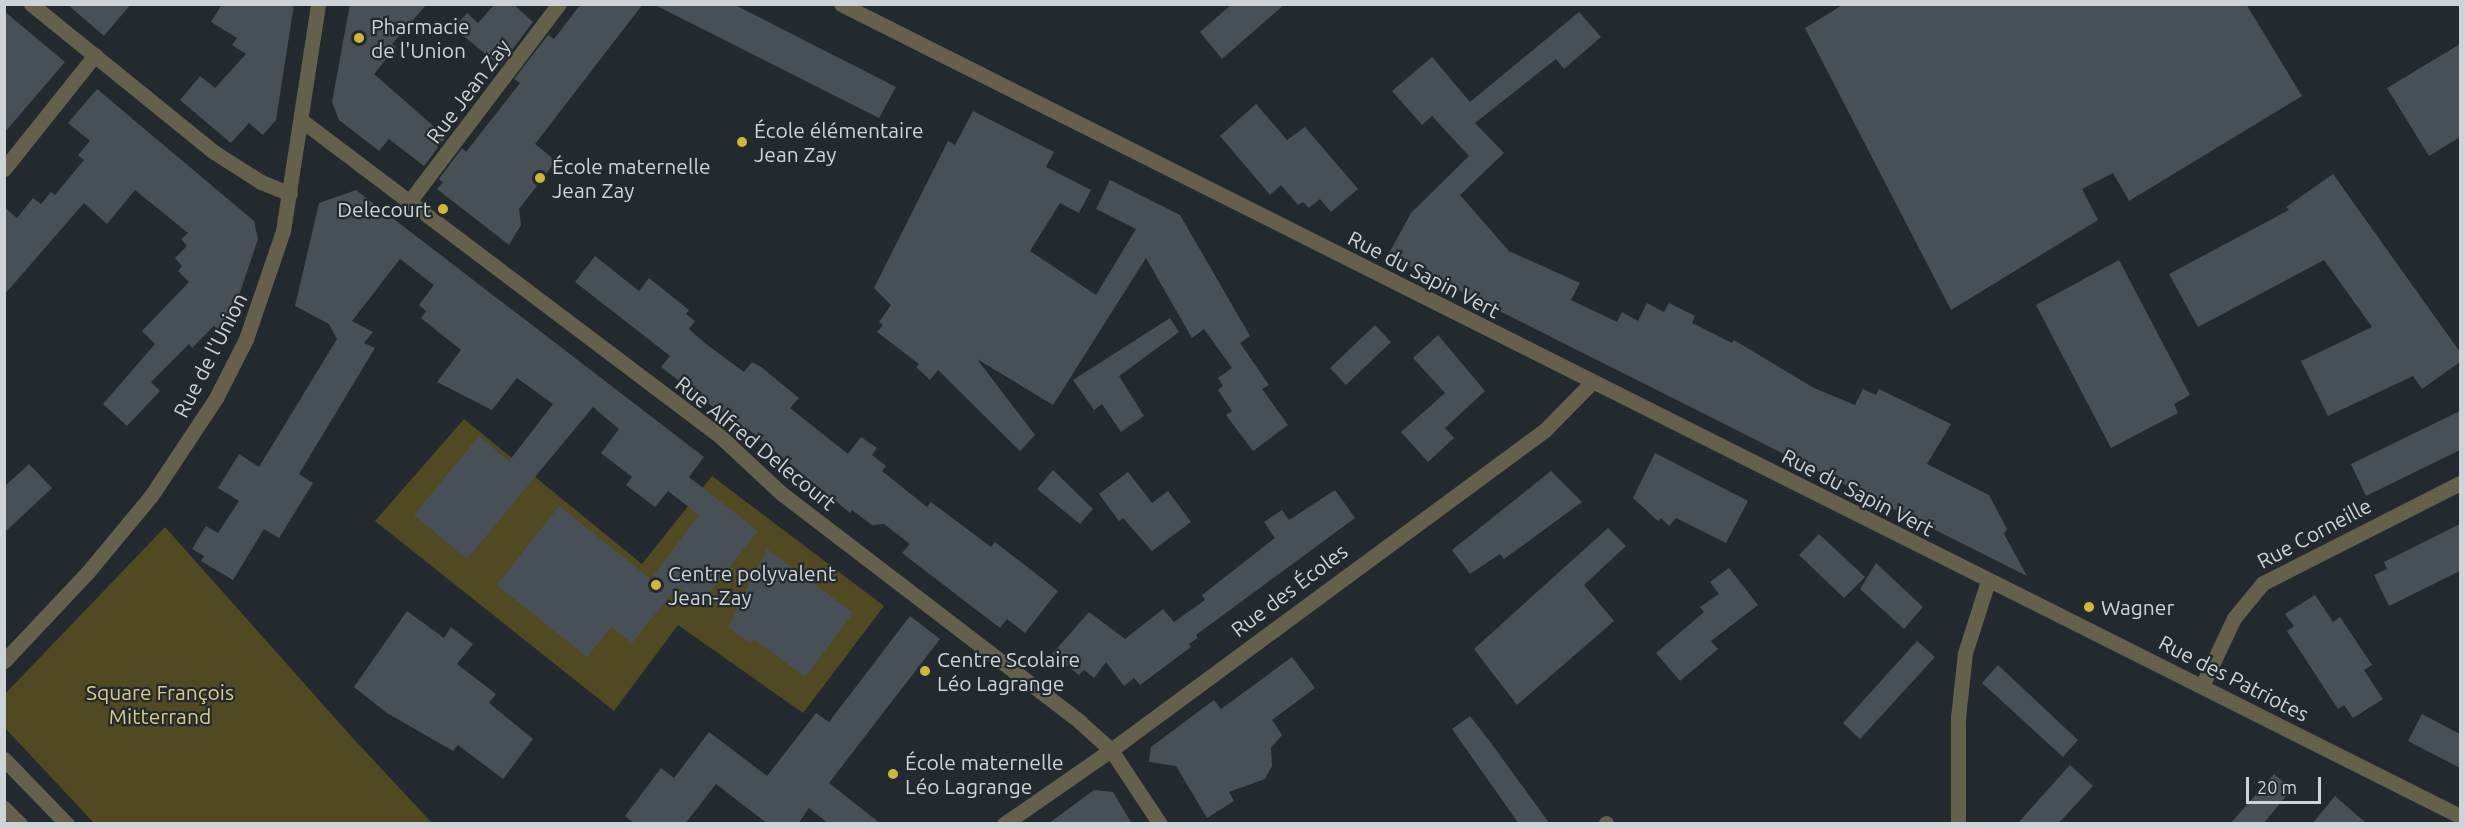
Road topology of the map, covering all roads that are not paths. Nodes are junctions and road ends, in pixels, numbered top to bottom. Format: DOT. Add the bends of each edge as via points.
graph roads {
  1 [pos="32,4"];
  2 [pos="318,4"];
  3 [pos="559,4"];
  4 [pos="841,4"];
  5 [pos="95,55"];
  6 [pos="301,120"];
  7 [pos="4,169"];
  8 [pos="290,194"];
  9 [pos="409,202"];
  10 [pos="1592,382"];
  11 [pos="2460,483"];
  12 [pos="1988,581"];
  13 [pos="4,661"];
  14 [pos="2202,686"];
  15 [pos="1111,750"];
  16 [pos="4,759"];
  17 [pos="4,807"];
  18 [pos="2460,816"];
  19 [pos="20,824"];
  20 [pos="68,824"];
  21 [pos="1004,824"];
  22 [pos="1160,824"];
  23 [pos="1958,824"];
  1 -- 5 [label="street"];
  2 -- 6 [label="street, Rue de l'Union"];
  3 -- 9 [label="street, Rue Jean Zay"];
  4 -- 10 [label="street, Rue du Sapin Vert"];
  5 -- 7 [label="street"];
  5 -- 8 [label="street" via="214,152 261,182"];
  6 -- 8 [label="street, Rue de l'Union"];
  6 -- 9 [label="street, Rue Alfred Delecourt"];
  8 -- 13 [label="street, Rue de l'Union" via="273,268 256,318 216,398 180,456 129,523"];
  9 -- 15 [label="street, Rue Alfred Delecourt" via="721,437 781,493 1014,670"];
  10 -- 12 [label="street, Rue du Sapin Vert"];
  10 -- 15 [label="street, Rue des Écoles" via="1545,430"];
  11 -- 14 [label="street, Rue Corneille" via="2263,583 2234,618"];
  12 -- 14 [label="street, Rue des Patriotes"];
  12 -- 23 [label="street" via="1977,605 1963,665 1958,718"];
  14 -- 18 [label="street, Rue des Patriotes"];
  15 -- 21 [label="street, Rue des Écoles"];
  15 -- 22 [label="street, Rue Alfred Delecourt"];
  16 -- 20 [label="street"];
  17 -- 19 [label="street"];
}
